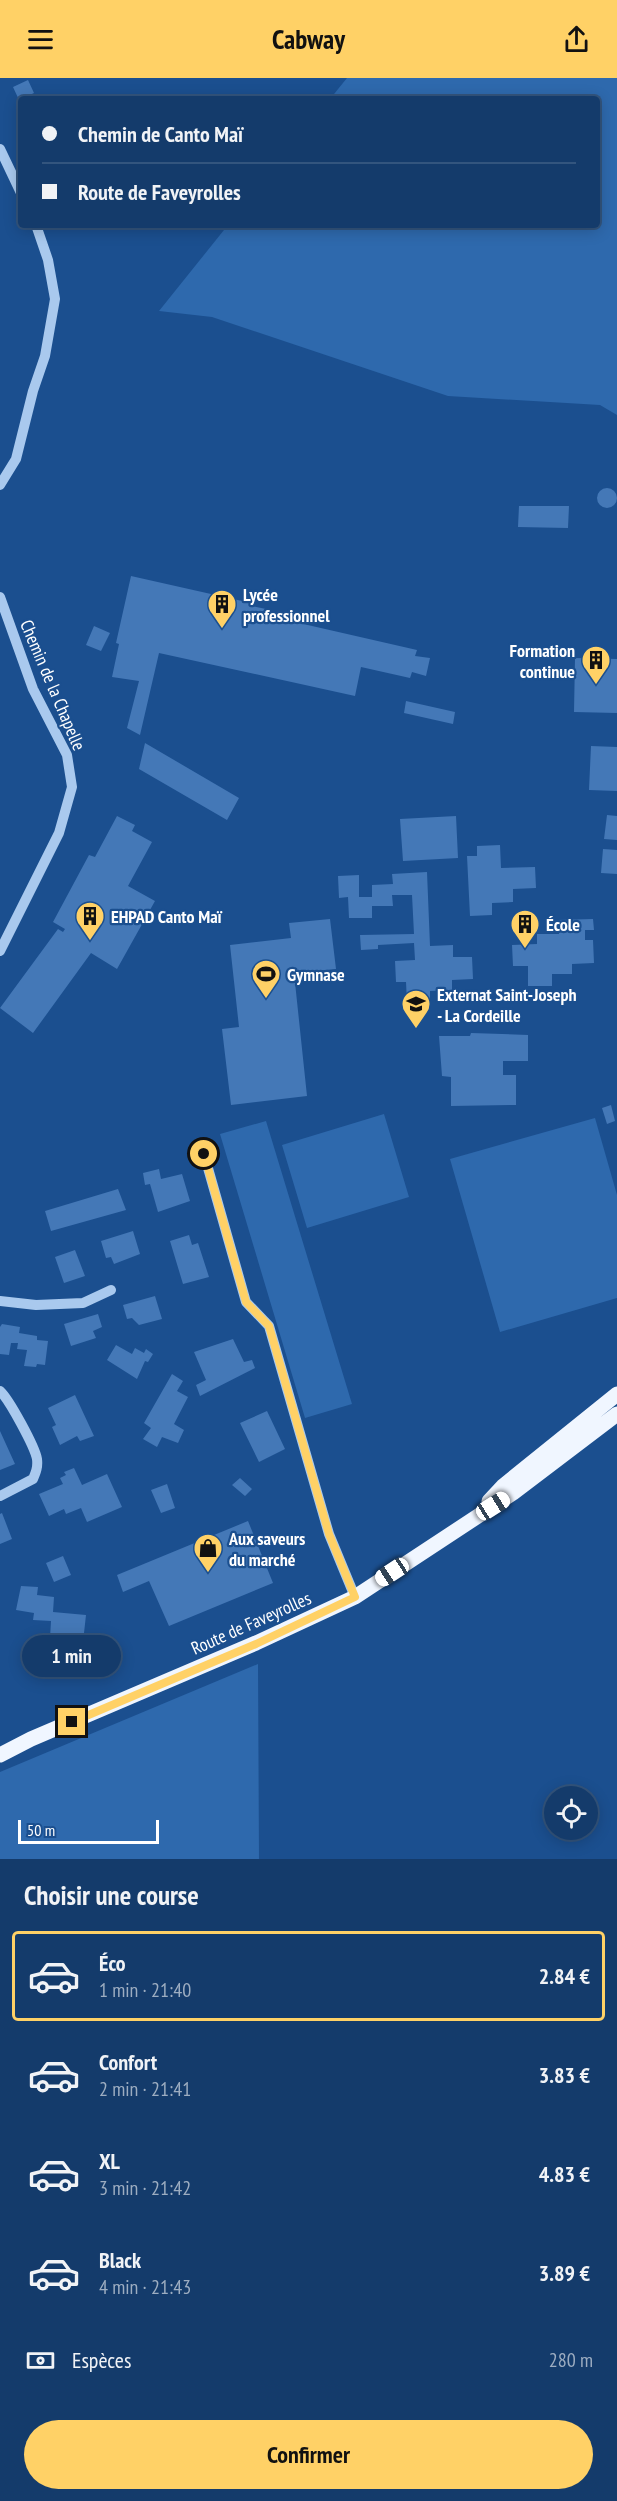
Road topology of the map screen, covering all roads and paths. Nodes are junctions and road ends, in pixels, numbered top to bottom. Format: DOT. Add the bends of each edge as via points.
graph roads {
  1 [pos="0,149"];
  2 [pos="18,187"];
  3 [pos="37,228"];
  4 [pos="0,485"];
  5 [pos="0,597"];
  6 [pos="2,607"];
  7 [pos="0,951"];
  8 [pos="204,1154"];
  9 [pos="111,1290"];
  10 [pos="0,1301"];
  11 [pos="0,1391"];
  12 [pos="617,1394"];
  13 [pos="617,1414"];
  14 [pos="0,1496"];
  15 [pos="473,1518"];
  16 [pos="355,1597"];
  17 [pos="31,1739"];
  18 [pos="0,1748"];
  19 [pos="0,1755"];
  1 -- 2 [label="street"];
  3 -- 4 [label="street" via="55,299 45,356 16,459"];
  5 -- 6 [label="street, Chemin de la Chapelle"];
  6 -- 7 [label="street, Chemin de la Chapelle" via="33,689 67,755 72,787 59,833"];
  8 -- 16 [label="street" via="246,1302 269,1326 329,1534"];
  9 -- 10 [label="street" via="82,1303 36,1305"];
  11 -- 14 [label="street" via="37,1457 33,1479"];
  12 -- 15 [label="main road, Route de Faveyrolles" via="503,1486"];
  13 -- 15 [label="main road, Route de Faveyrolles" via="513,1493"];
  15 -- 16 [label="main road, Route de Faveyrolles"];
  16 -- 17 [label="main road, Route de Faveyrolles" via="256,1644"];
  17 -- 18 [label="main road, Route de Faveyrolles"];
  17 -- 19 [label="main road, Route de Faveyrolles"];
}
